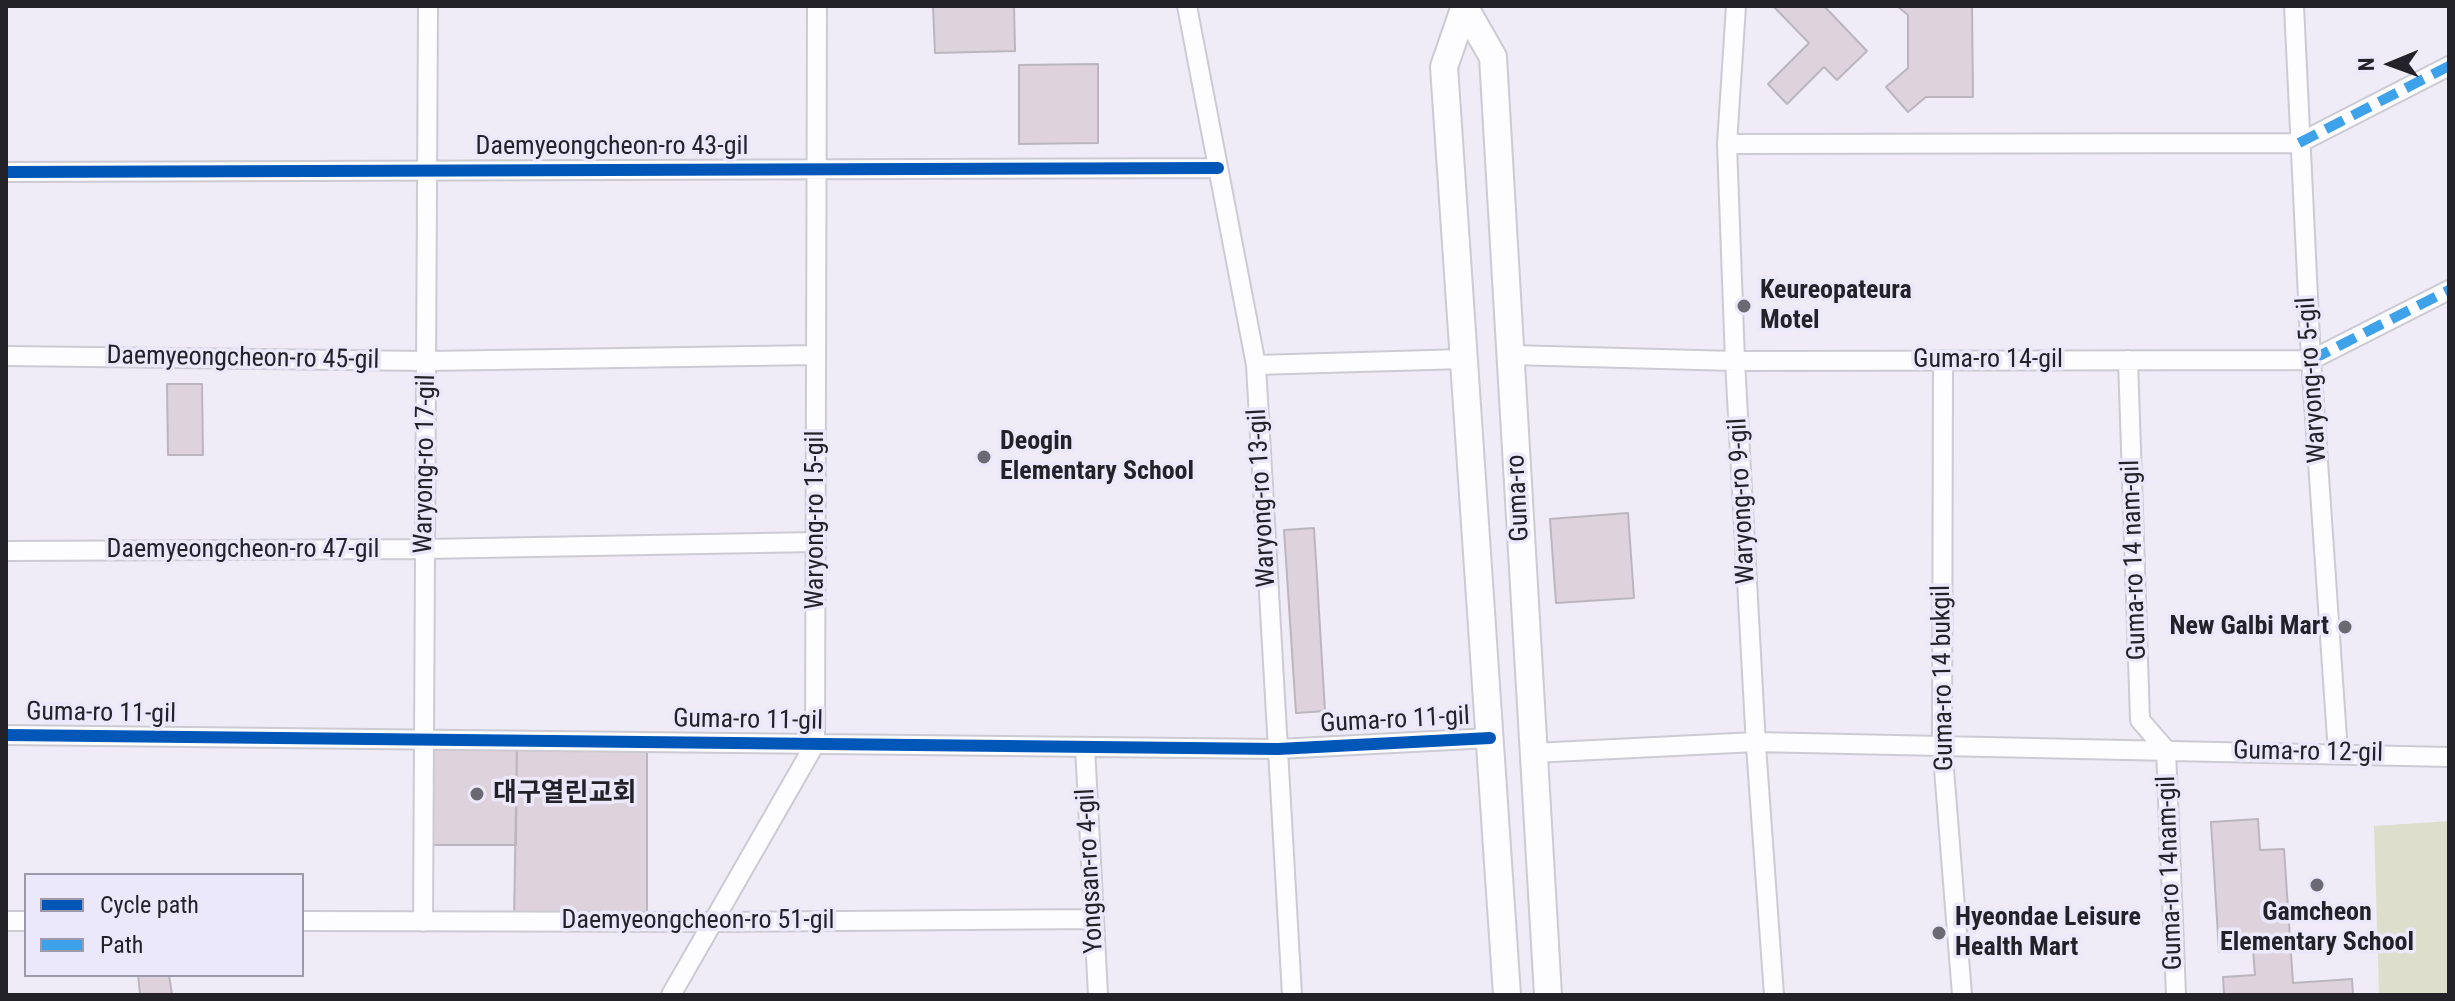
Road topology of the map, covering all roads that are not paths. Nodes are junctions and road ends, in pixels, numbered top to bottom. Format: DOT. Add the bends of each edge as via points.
graph roads {
  1 [pos="428,6"];
  2 [pos="817,6"];
  3 [pos="1187,6"];
  4 [pos="1736,6"];
  5 [pos="2294,6"];
  6 [pos="1465,7"];
  7 [pos="2449,66"];
  8 [pos="2299,143"];
  9 [pos="1727,144"];
  10 [pos="1218,168"];
  11 [pos="427,169"];
  12 [pos="817,170"];
  13 [pos="6,172"];
  14 [pos="2449,290"];
  15 [pos="816,355"];
  16 [pos="1511,355"];
  17 [pos="6,356"];
  18 [pos="1464,359"];
  19 [pos="1943,360"];
  20 [pos="2128,360"];
  21 [pos="2311,360"];
  22 [pos="427,361"];
  23 [pos="1735,361"];
  24 [pos="1256,365"];
  25 [pos="816,542"];
  26 [pos="424,549"];
  27 [pos="6,551"];
  28 [pos="6,735"];
  29 [pos="1490,738"];
  30 [pos="424,740"];
  31 [pos="1756,742"];
  32 [pos="815,744"];
  33 [pos="1942,744"];
  34 [pos="1085,747"];
  35 [pos="1278,749"];
  36 [pos="2166,750"];
  37 [pos="1533,753"];
  38 [pos="2338,753"];
  39 [pos="2449,757"];
  40 [pos="1094,919"];
  41 [pos="304,921"];
  42 [pos="423,922"];
  43 [pos="713,922"];
  44 [pos="671,995"];
  45 [pos="1098,995"];
  46 [pos="1292,995"];
  47 [pos="1507,995"];
  48 [pos="1548,995"];
  49 [pos="1774,995"];
  50 [pos="1962,995"];
  51 [pos="2176,995"];
  1 -- 11 [label="street, Waryong-ro 17-gil"];
  2 -- 12 [label="street, Waryong-ro 15-gil"];
  3 -- 10 [label="street, Waryong-ro 13-gil"];
  4 -- 9 [label="street, Waryong-ro 9-gil"];
  5 -- 8 [label="street, Waryong-ro 5-gil"];
  6 -- 16 [label="main road, Guma-ro" via="1493,57"];
  6 -- 18 [label="main road, Guma-ro" via="1444,67"];
  7 -- 8 [label="street"];
  8 -- 9 [label="street"];
  8 -- 21 [label="street, Waryong-ro 5-gil"];
  9 -- 23 [label="street, Waryong-ro 9-gil"];
  10 -- 12 [label="street, Daemyeongcheon-ro 43-gil"];
  10 -- 24 [label="street, Waryong-ro 13-gil"];
  11 -- 12 [label="street, Daemyeongcheon-ro 43-gil"];
  11 -- 13 [label="street, Daemyeongcheon-ro 43-gil"];
  11 -- 22 [label="street, Waryong-ro 17-gil"];
  12 -- 15 [label="street, Waryong-ro 15-gil"];
  14 -- 21 [label="street, Guma-ro 14-gil"];
  15 -- 22 [label="street, Daemyeongcheon-ro 45-gil"];
  15 -- 25 [label="street, Waryong-ro 15-gil"];
  16 -- 23 [label="street, Guma-ro 14-gil"];
  16 -- 37 [label="main road, Guma-ro"];
  17 -- 22 [label="street, Daemyeongcheon-ro 45-gil"];
  18 -- 24 [label="street"];
  18 -- 29 [label="main road, Guma-ro"];
  19 -- 20 [label="street, Guma-ro 14-gil"];
  19 -- 23 [label="street, Guma-ro 14-gil"];
  19 -- 33 [label="street, Guma-ro 14 bukgil"];
  20 -- 21 [label="street, Guma-ro 14-gil"];
  20 -- 36 [label="street, Guma-ro 14 nam-gil" via="2140,720"];
  21 -- 38 [label="street, Waryong-ro 5-gil"];
  22 -- 26 [label="street, Waryong-ro 17-gil"];
  23 -- 31 [label="street, Waryong-ro 9-gil"];
  24 -- 35 [label="street, Waryong-ro 13-gil"];
  25 -- 26 [label="street, Daemyeongcheon-ro 47-gil"];
  25 -- 32 [label="street, Waryong-ro 15-gil"];
  26 -- 27 [label="street, Daemyeongcheon-ro 47-gil"];
  26 -- 30 [label="street, Waryong-ro 17-gil"];
  28 -- 30 [label="street, Guma-ro 11-gil"];
  29 -- 35 [label="street, Guma-ro 11-gil"];
  29 -- 47 [label="main road, Guma-ro"];
  30 -- 32 [label="street, Guma-ro 11-gil"];
  30 -- 42 [label="street, Waryong-ro 17-gil"];
  31 -- 33 [label="street, Guma-ro 12-gil"];
  31 -- 37 [label="street, Guma-ro 12-gil"];
  31 -- 49 [label="street, Waryong-ro 9-gil"];
  32 -- 34 [label="street, Guma-ro 11-gil"];
  32 -- 43 [label="street, Waryong-ro 15-gil"];
  33 -- 36 [label="street, Guma-ro 12-gil"];
  33 -- 50 [label="street, Guma-ro 14 bukgil"];
  34 -- 35 [label="street, Guma-ro 11-gil"];
  34 -- 40 [label="street, Yongsan-ro 4-gil"];
  35 -- 46 [label="street, Waryong-ro 13-gil"];
  36 -- 38 [label="street, Guma-ro 12-gil"];
  36 -- 51 [label="street, Guma-ro 14nam-gil"];
  37 -- 48 [label="main road, Guma-ro"];
  38 -- 39 [label="street, Guma-ro 12-gil"];
  40 -- 43 [label="street, Daemyeongcheon-ro 51-gil"];
  40 -- 45 [label="street, Yongsan-ro 4-gil"];
  41 -- 42 [label="street, Daemyeongcheon-ro 51-gil"];
  42 -- 43 [label="street, Daemyeongcheon-ro 51-gil"];
  43 -- 44 [label="street, Waryong-ro 15-gil"];
}
